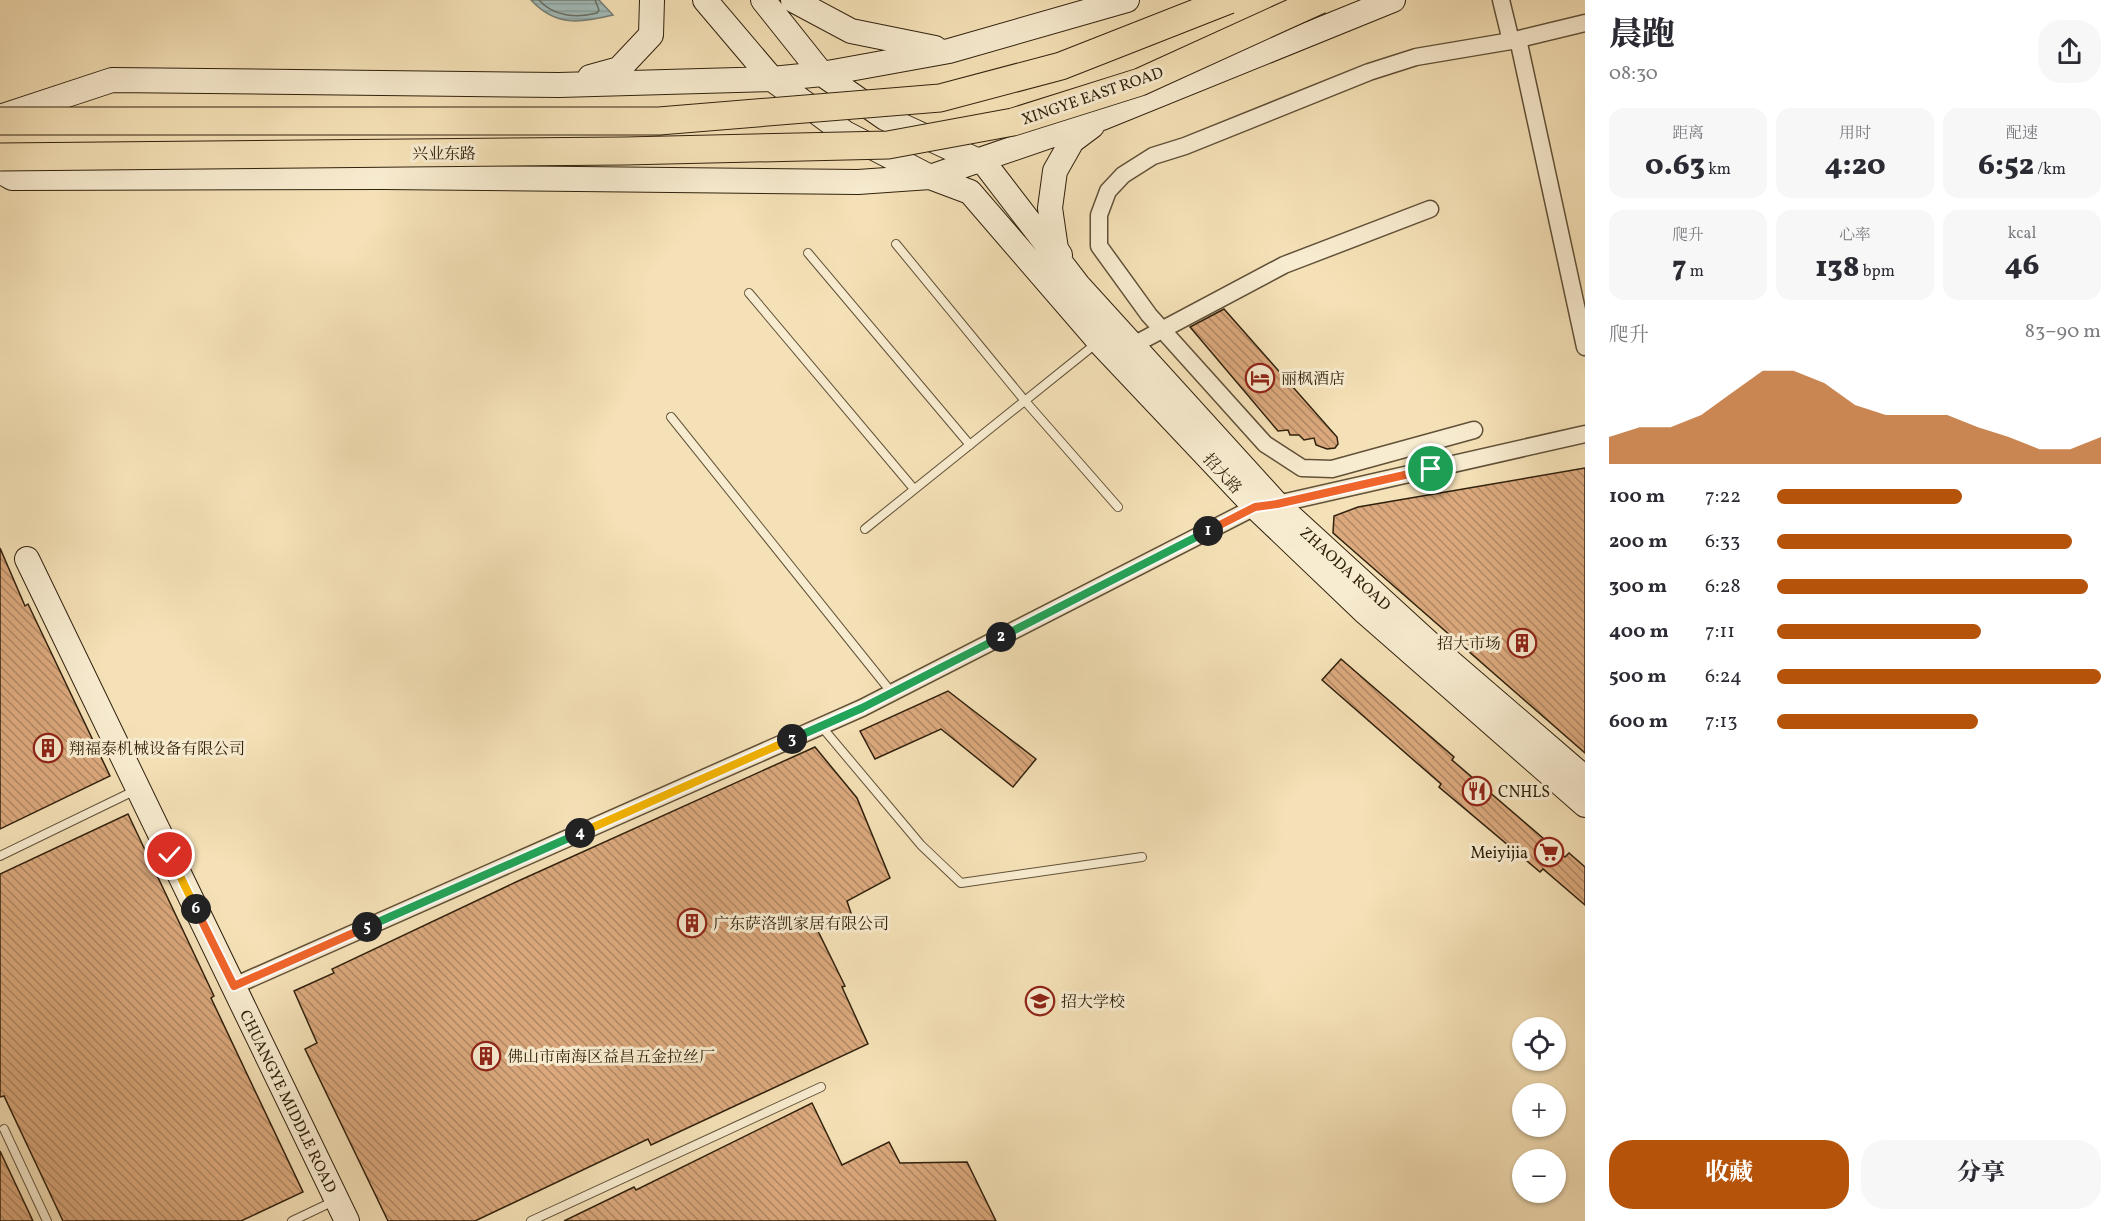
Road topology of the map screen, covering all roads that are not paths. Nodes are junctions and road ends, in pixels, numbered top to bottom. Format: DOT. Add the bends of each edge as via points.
graph roads {
  1 [pos="652,0"];
  2 [pos="705,0"];
  3 [pos="763,0"];
  4 [pos="793,0"];
  5 [pos="1127,0"];
  6 [pos="1229,0"];
  7 [pos="1320,0"];
  8 [pos="1393,0"];
  9 [pos="1501,0"];
  10 [pos="1585,22"];
  11 [pos="1515,40"];
  12 [pos="950,51"];
  13 [pos="822,74"];
  14 [pos="772,79"];
  15 [pos="559,85"];
  16 [pos="1102,118"];
  17 [pos="0,119"];
  18 [pos="0,157"];
  19 [pos="979,160"];
  20 [pos="0,171"];
  21 [pos="930,177"];
  22 [pos="1430,209"];
  23 [pos="896,244"];
  24 [pos="808,252"];
  25 [pos="1078,285"];
  26 [pos="749,293"];
  27 [pos="1162,330"];
  28 [pos="1116,344"];
  29 [pos="1585,346"];
  30 [pos="1025,401"];
  31 [pos="671,417"];
  32 [pos="1474,430"];
  33 [pos="1585,434"];
  34 [pos="969,445"];
  35 [pos="914,489"];
  36 [pos="1266,506"];
  37 [pos="1118,507"];
  38 [pos="865,529"];
  39 [pos="27,559"];
  40 [pos="891,693"];
  41 [pos="821,726"];
  42 [pos="1585,778"];
  43 [pos="138,789"];
  44 [pos="1585,805"];
  45 [pos="0,856"];
  46 [pos="1142,857"];
  47 [pos="234,986"];
  48 [pos="821,1087"];
  49 [pos="4,1129"];
  50 [pos="342,1210"];
  51 [pos="47,1221"];
  52 [pos="292,1221"];
  53 [pos="531,1221"];
  1 -- 15 [label="main road" via="651,35 620,69"];
  2 -- 14 [label="main road"];
  3 -- 13 [label="main road"];
  4 -- 12 [label="main road" via="851,31"];
  5 -- 12 [label="main road"];
  6 -- 17 [label="main road, bridge" via="1061,66 940,98 659,121"];
  7 -- 18 [label="main road, XINGYE EAST ROAD, bridge" via="1140,82 1013,122 888,145"];
  8 -- 16 [label="main road"];
  9 -- 11 [label="street"];
  10 -- 11 [label="street"];
  11 -- 27 [label="street" via="1416,57 1369,72 1153,156 1123,175 1108,191 1099,215 1099,246"];
  11 -- 29 [label="street"];
  12 -- 13 [label="main road"];
  13 -- 14 [label="main road"];
  13 -- 19 [label="main road" via="885,118"];
  14 -- 15 [label="main road"];
  14 -- 21 [label="main road" via="844,133"];
  15 -- 17 [label="main road" via="112,80"];
  16 -- 19 [label="main road"];
  16 -- 25 [label="main road" via="1072,141 1055,171 1050,208 1056,249"];
  19 -- 21 [label="main road"];
  19 -- 25 [label="main road"];
  20 -- 21 [label="main road" via="12,178 858,182"];
  21 -- 28 [label="main road" via="970,192"];
  22 -- 27 [label="street" via="1284,265"];
  23 -- 30 [label="lane"];
  24 -- 34 [label="lane"];
  25 -- 28 [label="main road, ZHAODA ROAD"];
  26 -- 35 [label="lane"];
  27 -- 28 [label="street"];
  27 -- 32 [label="street" via="1265,444 1302,468 1332,469"];
  28 -- 30 [label="lane"];
  28 -- 36 [label="main road, ZHAODA ROAD"];
  30 -- 34 [label="lane"];
  30 -- 37 [label="lane"];
  31 -- 40 [label="lane"];
  33 -- 36 [label="street"];
  34 -- 35 [label="lane"];
  35 -- 38 [label="lane"];
  36 -- 40 [label="street"];
  36 -- 42 [label="main road, ZHAODA ROAD"];
  36 -- 44 [label="main road, 招大路" via="1366,613"];
  39 -- 43 [label="main road, CHUANGYE MIDDLE ROAD"];
  40 -- 41 [label="street"];
  41 -- 46 [label="lane" via="921,845 961,883"];
  41 -- 47 [label="street"];
  43 -- 45 [label="lane"];
  43 -- 47 [label="main road, CHUANGYE MIDDLE ROAD"];
  47 -- 50 [label="main road, CHUANGYE MIDDLE ROAD"];
  48 -- 53 [label="lane"];
  49 -- 51 [label="lane"];
  50 -- 52 [label="lane"];
}
